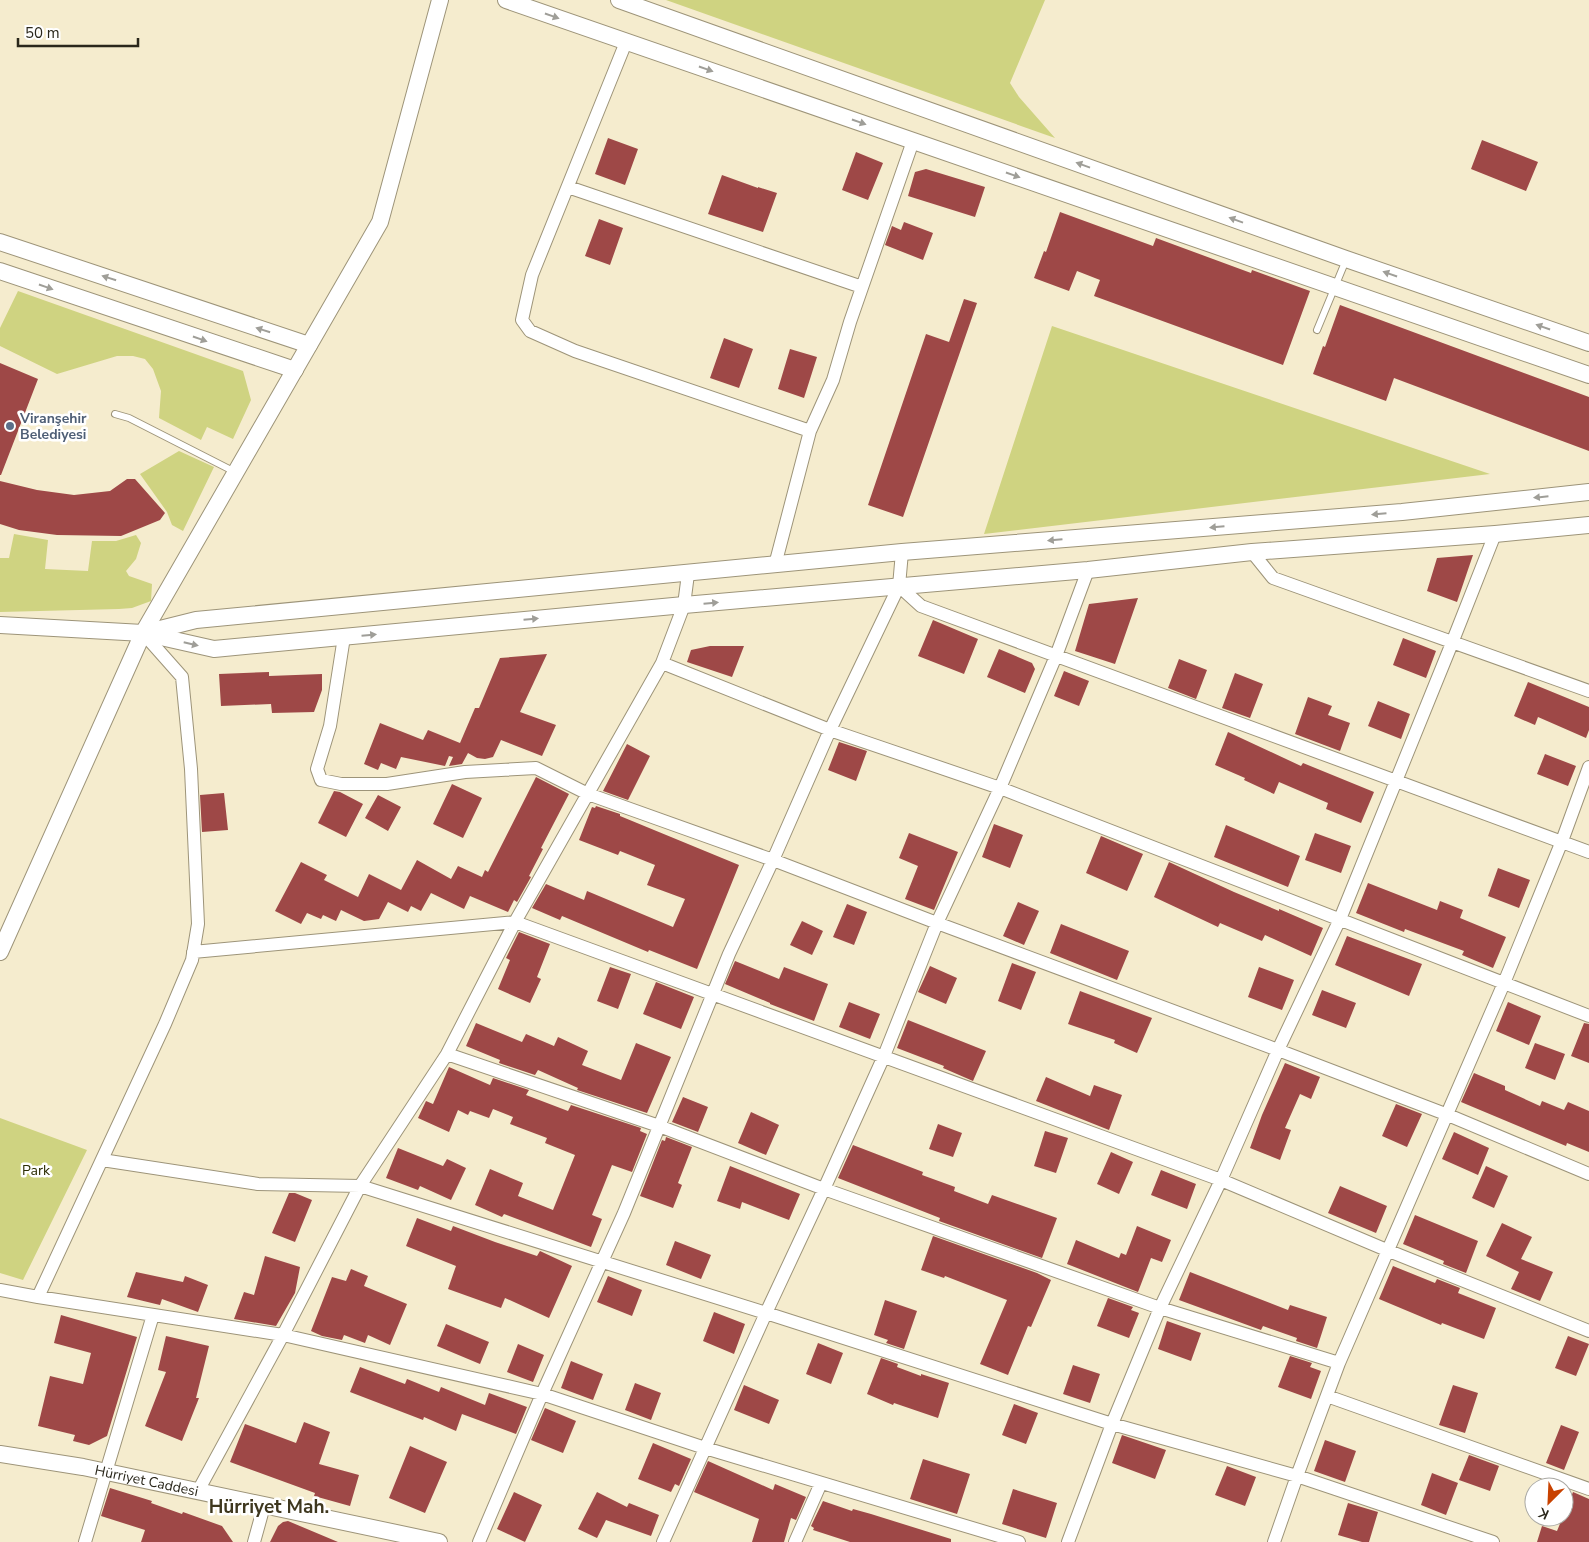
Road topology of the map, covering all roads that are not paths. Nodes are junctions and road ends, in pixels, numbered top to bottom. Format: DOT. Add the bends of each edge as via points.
graph roads {
  1 [pos="440,0"];
  2 [pos="506,0"];
  3 [pos="619,0"];
  4 [pos="626,42"];
  5 [pos="913,141"];
  6 [pos="568,187"];
  7 [pos="0,242"];
  8 [pos="1346,259"];
  9 [pos="0,272"];
  10 [pos="1335,286"];
  11 [pos="862,287"];
  12 [pos="1317,330"];
  13 [pos="1589,343"];
  14 [pos="309,345"];
  15 [pos="295,370"];
  16 [pos="1589,375"];
  17 [pos="115,414"];
  18 [pos="810,431"];
  19 [pos="236,472"];
  20 [pos="1589,492"];
  21 [pos="1589,525"];
  22 [pos="1495,534"];
  23 [pos="902,552"];
  24 [pos="1252,552"];
  25 [pos="775,565"];
  26 [pos="1088,570"];
  27 [pos="688,574"];
  28 [pos="899,586"];
  29 [pos="684,605"];
  30 [pos="0,625"];
  31 [pos="143,633"];
  32 [pos="344,637"];
  33 [pos="1452,643"];
  34 [pos="1056,656"];
  35 [pos="662,663"];
  36 [pos="1589,691"];
  37 [pos="830,730"];
  38 [pos="1589,767"];
  39 [pos="1396,780"];
  40 [pos="1000,788"];
  41 [pos="588,794"];
  42 [pos="1562,841"];
  43 [pos="1589,852"];
  44 [pos="773,860"];
  45 [pos="1340,920"];
  46 [pos="514,922"];
  47 [pos="937,923"];
  48 [pos="2,945"];
  49 [pos="193,952"];
  50 [pos="1504,984"];
  51 [pos="713,994"];
  52 [pos="1589,1016"];
  53 [pos="1278,1050"];
  54 [pos="447,1054"];
  55 [pos="884,1056"];
  56 [pos="1448,1115"];
  57 [pos="659,1126"];
  58 [pos="102,1160"];
  59 [pos="1589,1174"];
  60 [pos="1221,1180"];
  61 [pos="360,1186"];
  62 [pos="824,1190"];
  63 [pos="1388,1251"];
  64 [pos="602,1262"];
  65 [pos="0,1290"];
  66 [pos="38,1297"];
  67 [pos="1160,1308"];
  68 [pos="766,1313"];
  69 [pos="153,1315"];
  70 [pos="1589,1331"];
  71 [pos="283,1335"];
  72 [pos="1340,1363"];
  73 [pos="542,1394"];
  74 [pos="1327,1396"];
  75 [pos="1112,1424"];
  76 [pos="705,1448"];
  77 [pos="0,1454"];
  78 [pos="106,1472"];
  79 [pos="1296,1476"];
  80 [pos="821,1483"];
  81 [pos="1589,1489"];
  82 [pos="198,1491"];
  83 [pos="264,1506"];
  84 [pos="85,1542"];
  85 [pos="254,1542"];
  86 [pos="439,1542"];
  87 [pos="479,1542"];
  88 [pos="663,1542"];
  89 [pos="795,1542"];
  90 [pos="1019,1542"];
  91 [pos="1068,1542"];
  92 [pos="1274,1542"];
  93 [pos="1493,1542"];
  1 -- 14 [label="street" via="380,222"];
  2 -- 4 [label="street, one-way"];
  8 -- 3 [label="street, one-way"];
  4 -- 5 [label="street, one-way"];
  4 -- 6 [label="street"];
  5 -- 10 [label="street, one-way"];
  5 -- 11 [label="street"];
  6 -- 11 [label="street"];
  6 -- 18 [label="street" via="532,275 522,320 530,331 575,351"];
  14 -- 7 [label="street, one-way"];
  8 -- 10 [label="lane"];
  13 -- 8 [label="street, one-way"];
  9 -- 15 [label="street, one-way"];
  10 -- 12 [label="lane"];
  10 -- 16 [label="street"];
  11 -- 18 [label="street" via="834,380"];
  14 -- 15 [label="street"];
  15 -- 19 [label="street"];
  17 -- 19 [label="lane"];
  18 -- 25 [label="street"];
  19 -- 31 [label="street"];
  20 -- 23 [label="street, one-way" via="1402,512"];
  21 -- 22 [label="street"];
  22 -- 24 [label="street"];
  22 -- 33 [label="street"];
  23 -- 25 [label="street"];
  23 -- 28 [label="street"];
  24 -- 26 [label="street"];
  24 -- 33 [label="street" via="1273,578"];
  25 -- 27 [label="street"];
  26 -- 28 [label="street"];
  26 -- 34 [label="street"];
  27 -- 29 [label="street"];
  27 -- 31 [label="street" via="196,620"];
  29 -- 28 [label="street, one-way"];
  28 -- 34 [label="street" via="921,606"];
  28 -- 37 [label="street"];
  32 -- 29 [label="street, one-way"];
  29 -- 35 [label="street"];
  30 -- 31 [label="street"];
  31 -- 32 [label="street, one-way" via="214,649"];
  31 -- 48 [label="street"];
  31 -- 49 [label="street" via="182,677 191,769 198,924"];
  32 -- 41 [label="street" via="330,726 317,769 321,780 341,784 387,784 464,772 536,768"];
  33 -- 36 [label="street"];
  33 -- 39 [label="street"];
  34 -- 39 [label="street"];
  34 -- 40 [label="street"];
  35 -- 37 [label="street"];
  35 -- 41 [label="street"];
  37 -- 40 [label="street"];
  37 -- 44 [label="street"];
  38 -- 42 [label="street"];
  39 -- 42 [label="street"];
  39 -- 45 [label="street"];
  40 -- 45 [label="street"];
  40 -- 47 [label="street"];
  41 -- 44 [label="street"];
  41 -- 46 [label="street"];
  42 -- 43 [label="street"];
  42 -- 50 [label="street"];
  44 -- 47 [label="street"];
  44 -- 51 [label="street"];
  45 -- 50 [label="street"];
  45 -- 53 [label="street"];
  46 -- 49 [label="street"];
  46 -- 51 [label="street"];
  46 -- 54 [label="street"];
  47 -- 53 [label="street"];
  47 -- 55 [label="street"];
  49 -- 58 [label="street" via="165,1024"];
  50 -- 52 [label="street"];
  50 -- 56 [label="street"];
  51 -- 55 [label="street"];
  51 -- 57 [label="street"];
  53 -- 56 [label="street"];
  53 -- 60 [label="street"];
  54 -- 57 [label="street"];
  54 -- 61 [label="street"];
  55 -- 60 [label="street"];
  55 -- 62 [label="street"];
  56 -- 59 [label="street"];
  56 -- 63 [label="street"];
  57 -- 62 [label="street"];
  57 -- 64 [label="street"];
  58 -- 61 [label="street" via="258,1184"];
  58 -- 66 [label="street"];
  60 -- 63 [label="street"];
  60 -- 67 [label="street"];
  61 -- 64 [label="street"];
  61 -- 71 [label="street"];
  62 -- 67 [label="street"];
  62 -- 68 [label="street"];
  63 -- 70 [label="street"];
  63 -- 72 [label="street"];
  64 -- 68 [label="street"];
  64 -- 73 [label="street"];
  65 -- 66 [label="street"];
  66 -- 69 [label="street"];
  67 -- 72 [label="street"];
  67 -- 75 [label="street"];
  68 -- 75 [label="street"];
  68 -- 76 [label="street"];
  69 -- 71 [label="street"];
  69 -- 78 [label="street"];
  71 -- 73 [label="street"];
  71 -- 82 [label="street"];
  72 -- 74 [label="street"];
  73 -- 76 [label="street"];
  73 -- 87 [label="street"];
  74 -- 79 [label="street"];
  74 -- 81 [label="street"];
  75 -- 79 [label="street"];
  75 -- 91 [label="street"];
  76 -- 80 [label="street"];
  76 -- 88 [label="street"];
  77 -- 78 [label="street, Hürriyet Caddesi"];
  78 -- 82 [label="street, Hürriyet Caddesi"];
  78 -- 84 [label="street"];
  79 -- 92 [label="street"];
  79 -- 93 [label="street"];
  80 -- 89 [label="street"];
  80 -- 90 [label="street"];
  82 -- 83 [label="street, Hürriyet Caddesi"];
  83 -- 85 [label="street"];
  83 -- 86 [label="street, Hürriyet Caddesi"];
}
